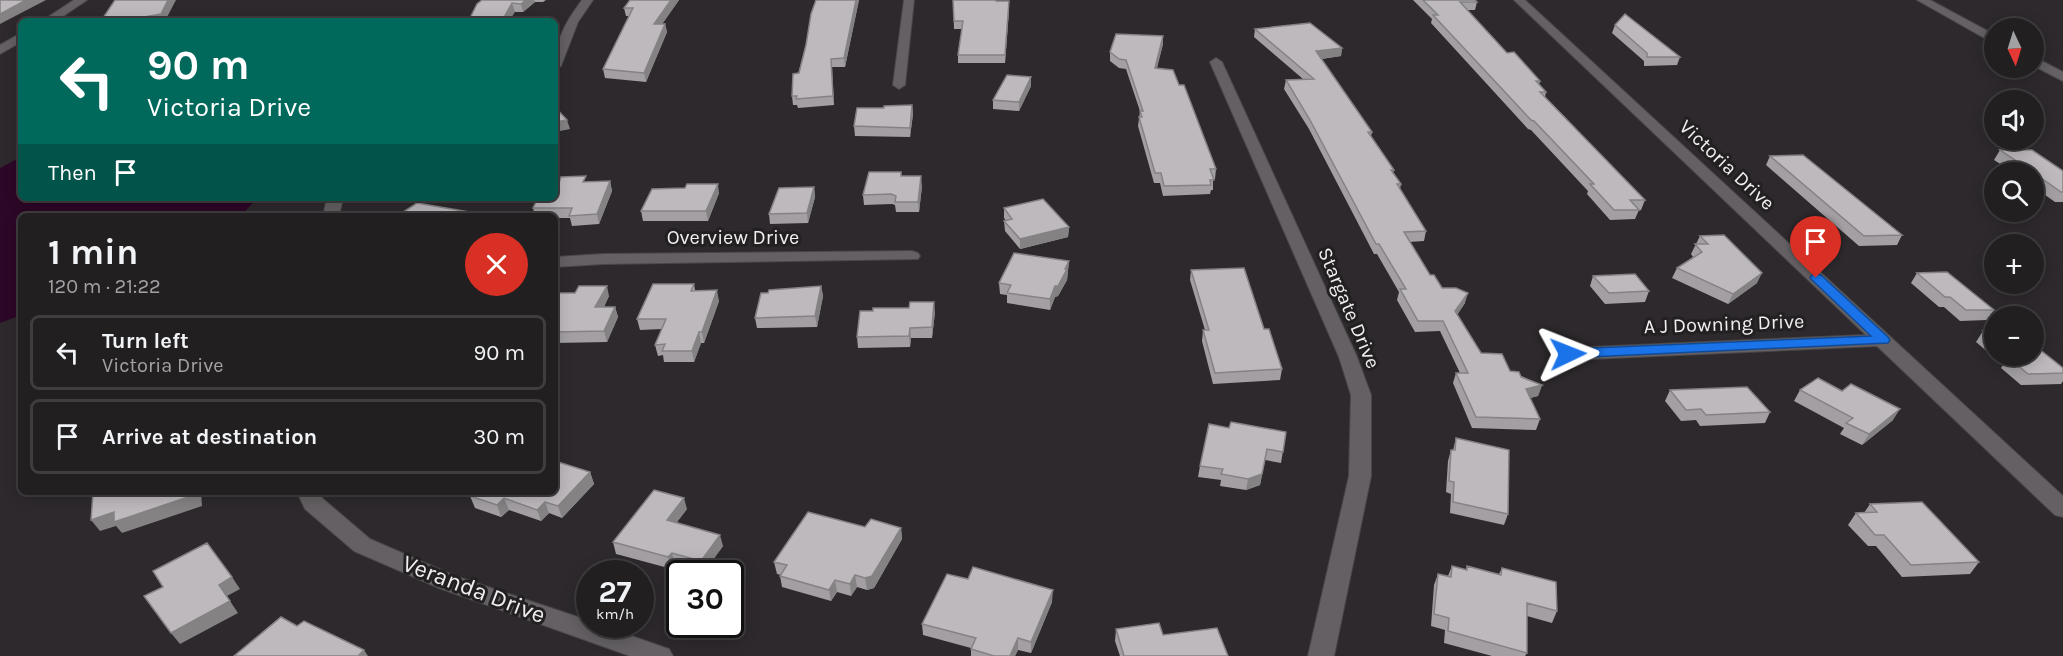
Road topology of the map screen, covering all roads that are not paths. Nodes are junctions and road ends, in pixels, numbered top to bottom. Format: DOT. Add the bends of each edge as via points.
graph roads {
  1 [pos="82,0"];
  2 [pos="588,0"];
  3 [pos="909,0"];
  4 [pos="1519,0"];
  5 [pos="1922,0"];
  6 [pos="53,18"];
  7 [pos="1984,34"];
  8 [pos="18,39"];
  9 [pos="4,48"];
  10 [pos="558,58"];
  11 [pos="1216,62"];
  12 [pos="2044,67"];
  13 [pos="2063,77"];
  14 [pos="899,85"];
  15 [pos="912,256"];
  16 [pos="558,262"];
  17 [pos="1883,340"];
  18 [pos="1568,354"];
  19 [pos="309,495"];
  20 [pos="2063,509"];
  21 [pos="660,656"];
  22 [pos="1321,656"];
  1 -- 6 [label="street"];
  2 -- 10 [label="street" via="572,22"];
  3 -- 14 [label="street"];
  4 -- 17 [label="street, Victoria Drive"];
  5 -- 7 [label="street"];
  8 -- 9 [label="street"];
  11 -- 22 [label="street, Stargate Drive" via="1348,357 1360,395 1360,476"];
  12 -- 13 [label="street"];
  15 -- 16 [label="street, Overview Drive"];
  17 -- 18 [label="street, A J Downing Drive"];
  17 -- 20 [label="street, Victoria Drive"];
  19 -- 21 [label="street, Veranda Drive" via="313,503 362,545 447,582"];
}
